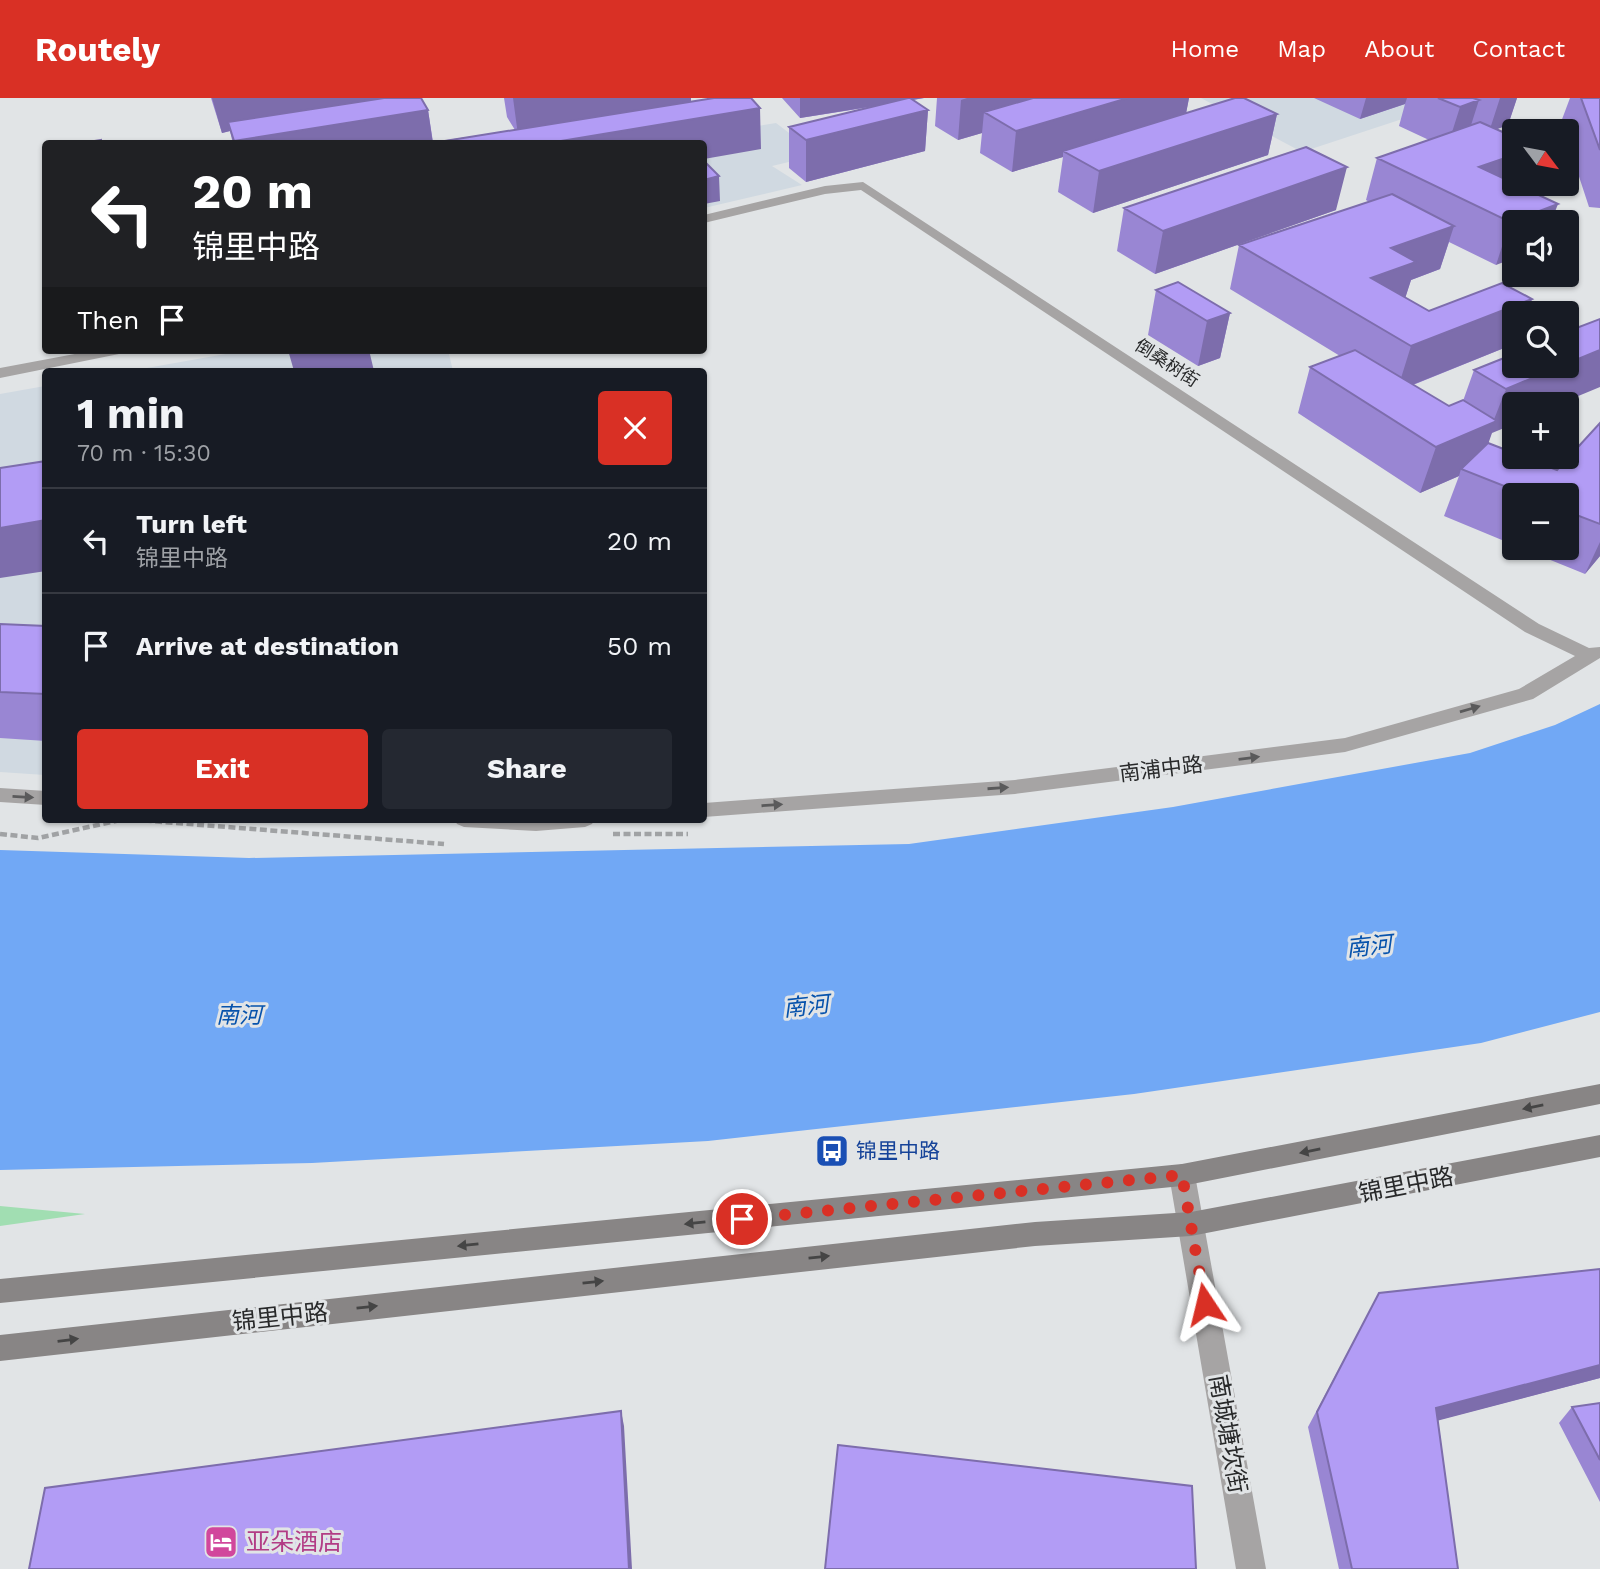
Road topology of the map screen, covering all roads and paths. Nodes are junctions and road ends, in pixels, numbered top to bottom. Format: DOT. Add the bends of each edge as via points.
graph roads {
  1 [pos="707,218"];
  2 [pos="97,354"];
  3 [pos="0,373"];
  4 [pos="1594,653"];
  5 [pos="0,795"];
  6 [pos="42,798"];
  7 [pos="707,810"];
  8 [pos="1600,1094"];
  9 [pos="1600,1146"];
  10 [pos="1182,1175"];
  11 [pos="1191,1224"];
  12 [pos="0,1292"];
  13 [pos="0,1348"];
  14 [pos="1251,1569"];
  1 -- 4 [label="street, 倒桑树街" via="825,190 863,186 1532,628"];
  2 -- 3 [label="street"];
  7 -- 4 [label="street, 南浦中路, one-way" via="1015,787 1345,745 1526,694"];
  5 -- 6 [label="street, one-way"];
  8 -- 10 [label="main road, one-way"];
  9 -- 11 [label="main road, 锦里中路"];
  10 -- 11 [label="street, 南城塘坎街"];
  10 -- 12 [label="main road, one-way"];
  13 -- 11 [label="main road, 锦里中路, one-way" via="1035,1234"];
  11 -- 14 [label="street, 南城塘坎街"];
}
